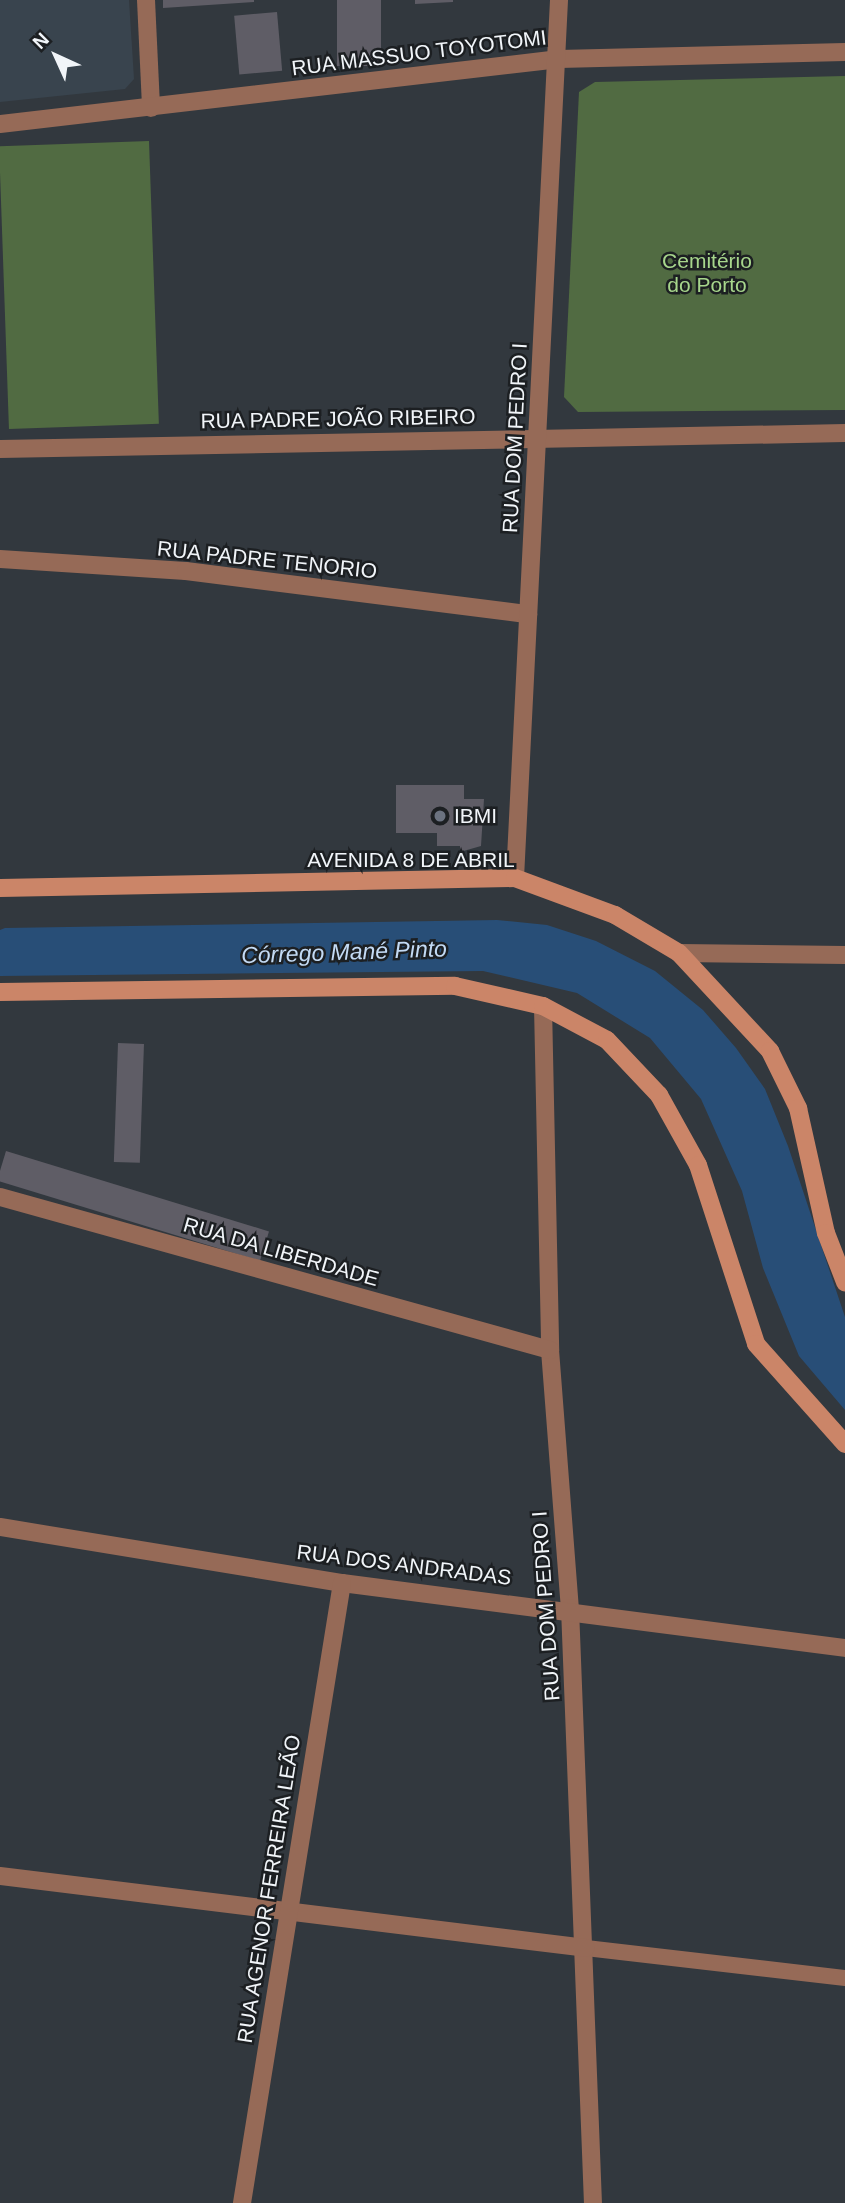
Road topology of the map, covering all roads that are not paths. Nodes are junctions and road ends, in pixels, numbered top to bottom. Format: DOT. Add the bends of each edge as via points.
graph roads {
  1 [pos="146,0"];
  2 [pos="559,0"];
  3 [pos="845,52"];
  4 [pos="559,60"];
  5 [pos="151,108"];
  6 [pos="0,124"];
  7 [pos="845,433"];
  8 [pos="538,437"];
  9 [pos="0,449"];
  10 [pos="0,559"];
  11 [pos="527,614"];
  12 [pos="515,878"];
  13 [pos="0,888"];
  14 [pos="679,953"];
  15 [pos="845,955"];
  16 [pos="0,992"];
  17 [pos="542,1006"];
  18 [pos="0,1197"];
  19 [pos="845,1282"];
  20 [pos="550,1350"];
  21 [pos="845,1444"];
  22 [pos="0,1527"];
  23 [pos="342,1583"];
  24 [pos="570,1608"];
  25 [pos="845,1648"];
  26 [pos="0,1876"];
  27 [pos="288,1912"];
  28 [pos="586,1948"];
  29 [pos="845,1978"];
  30 [pos="242,2203"];
  31 [pos="593,2203"];
  1 -- 5 [label="street"];
  2 -- 4 [label="street, RUA DOM PEDRO I"];
  3 -- 4 [label="street, RUA MASSUO TOYOTOMI"];
  4 -- 5 [label="street, RUA MASSUO TOYOTOMI"];
  4 -- 8 [label="street, RUA DOM PEDRO I"];
  5 -- 6 [label="street, RUA MASSUO TOYOTOMI"];
  7 -- 8 [label="street, RUA PADRE JOÃO RIBEIRO"];
  8 -- 9 [label="street, RUA PADRE JOÃO RIBEIRO"];
  8 -- 11 [label="street, RUA DOM PEDRO I"];
  10 -- 11 [label="street, RUA PADRE TENORIO" via="186,571"];
  11 -- 12 [label="street, RUA DOM PEDRO I"];
  12 -- 13 [label="main road, AVENIDA 8 DE ABRIL"];
  12 -- 14 [label="main road, AVENIDA 8 DE ABRIL" via="615,915"];
  14 -- 15 [label="street"];
  14 -- 19 [label="main road, AVENIDA 8 DE ABRIL" via="724,996 775,1062 798,1108 826,1233"];
  16 -- 17 [label="main road" via="455,986"];
  17 -- 20 [label="street, RUA DOM PEDRO I"];
  17 -- 21 [label="main road" via="607,1040 659,1095 698,1165 756,1344"];
  18 -- 20 [label="street, RUA DA LIBERDADE"];
  20 -- 24 [label="street, RUA DOM PEDRO I"];
  22 -- 23 [label="street, RUA DOS ANDRADAS"];
  23 -- 24 [label="street, RUA DOS ANDRADAS"];
  23 -- 27 [label="street, RUA AGENOR FERREIRA LEÃO"];
  24 -- 25 [label="street, RUA DOS ANDRADAS"];
  24 -- 28 [label="street, RUA DOM PEDRO I"];
  26 -- 27 [label="street"];
  27 -- 28 [label="street"];
  27 -- 30 [label="street, RUA AGENOR FERREIRA LEÃO"];
  28 -- 29 [label="lane"];
  28 -- 31 [label="street, RUA DOM PEDRO I"];
}
